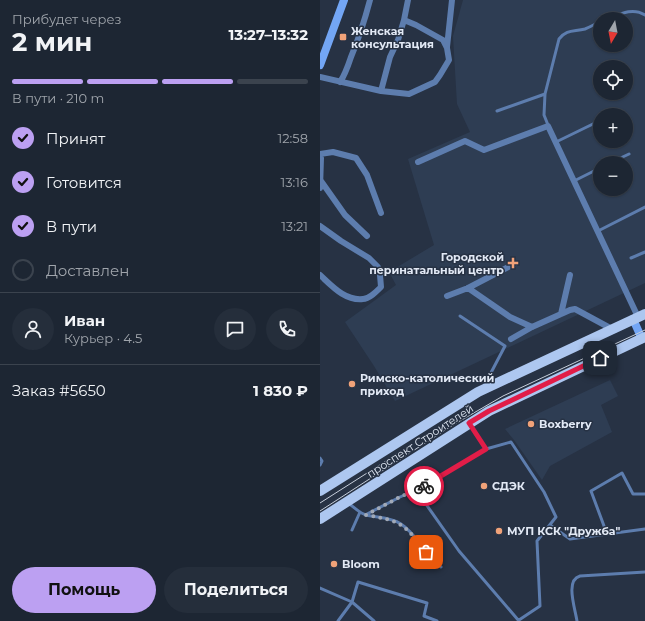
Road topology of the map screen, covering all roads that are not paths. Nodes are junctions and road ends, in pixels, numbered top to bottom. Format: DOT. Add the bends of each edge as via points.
graph roads {
  1 [pos="344,0"];
  2 [pos="370,0"];
  3 [pos="408,0"];
  4 [pos="452,0"];
  5 [pos="625,12"];
  6 [pos="645,15"];
  7 [pos="404,20"];
  8 [pos="593,25"];
  9 [pos="447,48"];
  10 [pos="320,65"];
  11 [pos="320,77"];
  12 [pos="340,82"];
  13 [pos="381,91"];
  14 [pos="545,94"];
  15 [pos="497,111"];
  16 [pos="593,124"];
  17 [pos="548,126"];
  18 [pos="556,142"];
  19 [pos="628,154"];
  20 [pos="320,155"];
  21 [pos="624,156"];
  22 [pos="418,162"];
  23 [pos="593,172"];
  24 [pos="321,181"];
  25 [pos="574,181"];
  26 [pos="320,188"];
  27 [pos="645,207"];
  28 [pos="381,213"];
  29 [pos="320,226"];
  30 [pos="598,231"];
  31 [pos="367,236"];
  32 [pos="645,252"];
  33 [pos="632,258"];
  34 [pos="514,264"];
  35 [pos="570,274"];
  36 [pos="320,275"];
  37 [pos="468,288"];
  38 [pos="447,296"];
  39 [pos="561,314"];
  40 [pos="460,316"];
  41 [pos="639,317"];
  42 [pos="532,327"];
  43 [pos="612,329"];
  44 [pos="644,338"];
  45 [pos="511,339"];
  46 [pos="481,391"];
  47 [pos="469,423"];
  48 [pos="486,449"];
  49 [pos="320,458"];
  50 [pos="320,464"];
  51 [pos="321,489"];
  52 [pos="416,490"];
  53 [pos="645,494"];
  54 [pos="347,502"];
  55 [pos="360,512"];
  56 [pos="366,515"];
  57 [pos="320,519"];
  58 [pos="550,525"];
  59 [pos="645,529"];
  60 [pos="352,530"];
  61 [pos="607,534"];
  62 [pos="441,567"];
  63 [pos="645,572"];
  64 [pos="320,588"];
  65 [pos="352,602"];
  66 [pos="338,621"];
  67 [pos="374,621"];
  68 [pos="437,621"];
  69 [pos="519,621"];
  70 [pos="577,621"];
  1 -- 10 [label="main road"];
  2 -- 12 [label="street" via="355,48"];
  3 -- 7 [label="street"];
  4 -- 9 [label="street"];
  5 -- 6 [label="lane" via="634,11"];
  7 -- 9 [label="street" via="444,40"];
  7 -- 13 [label="street"];
  8 -- 14 [label="lane" via="564,34 559,39"];
  9 -- 13 [label="street" via="449,60 435,82 410,94"];
  11 -- 12 [label="street"];
  12 -- 13 [label="street"];
  14 -- 15 [label="lane"];
  14 -- 17 [label="lane" via="544,115"];
  16 -- 18 [label="lane"];
  17 -- 18 [label="street"];
  17 -- 22 [label="street" via="484,150 466,141"];
  18 -- 25 [label="street"];
  19 -- 21 [label="lane"];
  20 -- 24 [label="street"];
  20 -- 28 [label="street" via="333,152 356,158 367,175"];
  23 -- 25 [label="lane"];
  24 -- 26 [label="street"];
  24 -- 31 [label="street" via="345,215"];
  25 -- 30 [label="street"];
  27 -- 30 [label="lane"];
  29 -- 36 [label="street" via="369,258 378,267 381,287 363,300 344,296"];
  30 -- 41 [label="street"];
  32 -- 33 [label="lane"];
  34 -- 37 [label="street"];
  35 -- 39 [label="street"];
  37 -- 38 [label="street"];
  37 -- 42 [label="street" via="510,317"];
  39 -- 42 [label="street"];
  39 -- 43 [label="street" via="575,309"];
  40 -- 46 [label="lane" via="505,346"];
  41 -- 43 [label="main road, проспект Строителей"];
  41 -- 44 [label="main road"];
  42 -- 45 [label="street"];
  43 -- 46 [label="main road, проспект Строителей"];
  44 -- 47 [label="main road, проспект Строителей" via="489,411"];
  46 -- 51 [label="main road, проспект Строителей"];
  47 -- 48 [label="lane"];
  47 -- 54 [label="main road, проспект Строителей"];
  48 -- 52 [label="lane"];
  48 -- 58 [label="lane" via="511,442 544,492 556,517"];
  49 -- 50 [label="lane"];
  52 -- 56 [label="lane"];
  52 -- 69 [label="lane" via="460,551"];
  53 -- 61 [label="lane" via="633,494 622,473 591,491"];
  54 -- 55 [label="lane"];
  54 -- 57 [label="main road, проспект Строителей"];
  55 -- 56 [label="lane"];
  55 -- 60 [label="lane"];
  56 -- 62 [label="lane" via="390,519 402,525 432,561"];
  58 -- 61 [label="lane" via="570,539"];
  58 -- 69 [label="lane" via="537,541 540,606"];
  59 -- 61 [label="lane"];
  63 -- 70 [label="lane" via="575,577 571,588"];
  64 -- 65 [label="lane"];
  65 -- 66 [label="lane"];
  65 -- 67 [label="lane"];
  65 -- 68 [label="lane" via="358,582 427,603 424,616"];
}
